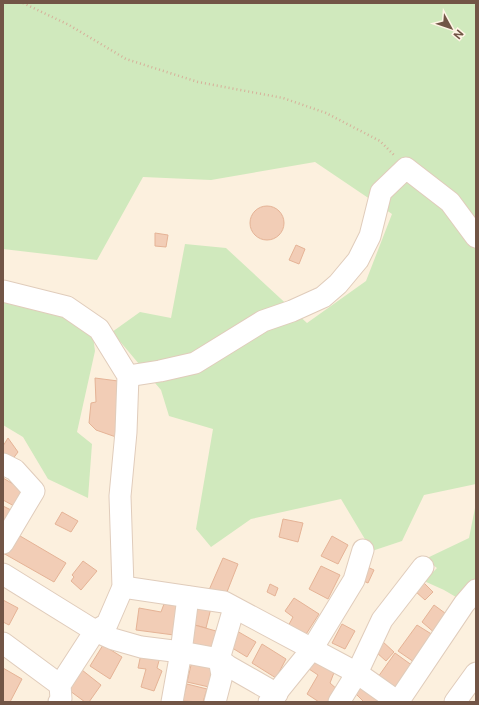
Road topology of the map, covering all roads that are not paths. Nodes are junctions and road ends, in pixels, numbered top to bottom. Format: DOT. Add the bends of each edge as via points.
graph roads {
  1 [pos="476,237"];
  2 [pos="3,291"];
  3 [pos="128,376"];
  4 [pos="3,464"];
  5 [pos="3,543"];
  6 [pos="363,550"];
  7 [pos="423,567"];
  8 [pos="3,574"];
  9 [pos="123,587"];
  10 [pos="476,590"];
  11 [pos="188,597"];
  12 [pos="234,608"];
  13 [pos="95,631"];
  14 [pos="3,643"];
  15 [pos="312,650"];
  16 [pos="181,652"];
  17 [pos="219,659"];
  18 [pos="357,673"];
  19 [pos="476,673"];
  20 [pos="60,694"];
  21 [pos="273,698"];
  22 [pos="172,702"];
  23 [pos="214,702"];
  24 [pos="339,702"];
  25 [pos="397,702"];
  26 [pos="455,702"];
  1 -- 3 [label="street" via="450,202 406,168 382,192 370,236 358,260 323,297 263,321 195,363"];
  2 -- 3 [label="street" via="67,307 99,329"];
  3 -- 9 [label="street" via="120,496"];
  4 -- 5 [label="street" via="15,470 34,491"];
  6 -- 15 [label="street" via="354,580"];
  7 -- 18 [label="street" via="382,620"];
  8 -- 13 [label="street"];
  9 -- 11 [label="street"];
  9 -- 13 [label="street" via="108,624"];
  10 -- 25 [label="street"];
  11 -- 12 [label="street" via="224,602"];
  11 -- 16 [label="street"];
  12 -- 15 [label="street"];
  12 -- 17 [label="street"];
  13 -- 16 [label="street" via="141,647"];
  13 -- 20 [label="street"];
  14 -- 20 [label="street"];
  15 -- 18 [label="street"];
  15 -- 21 [label="street"];
  16 -- 17 [label="street"];
  16 -- 22 [label="street"];
  17 -- 21 [label="street"];
  17 -- 23 [label="street" via="222,675"];
  18 -- 24 [label="street"];
  18 -- 25 [label="street"];
  19 -- 26 [label="street"];
}
